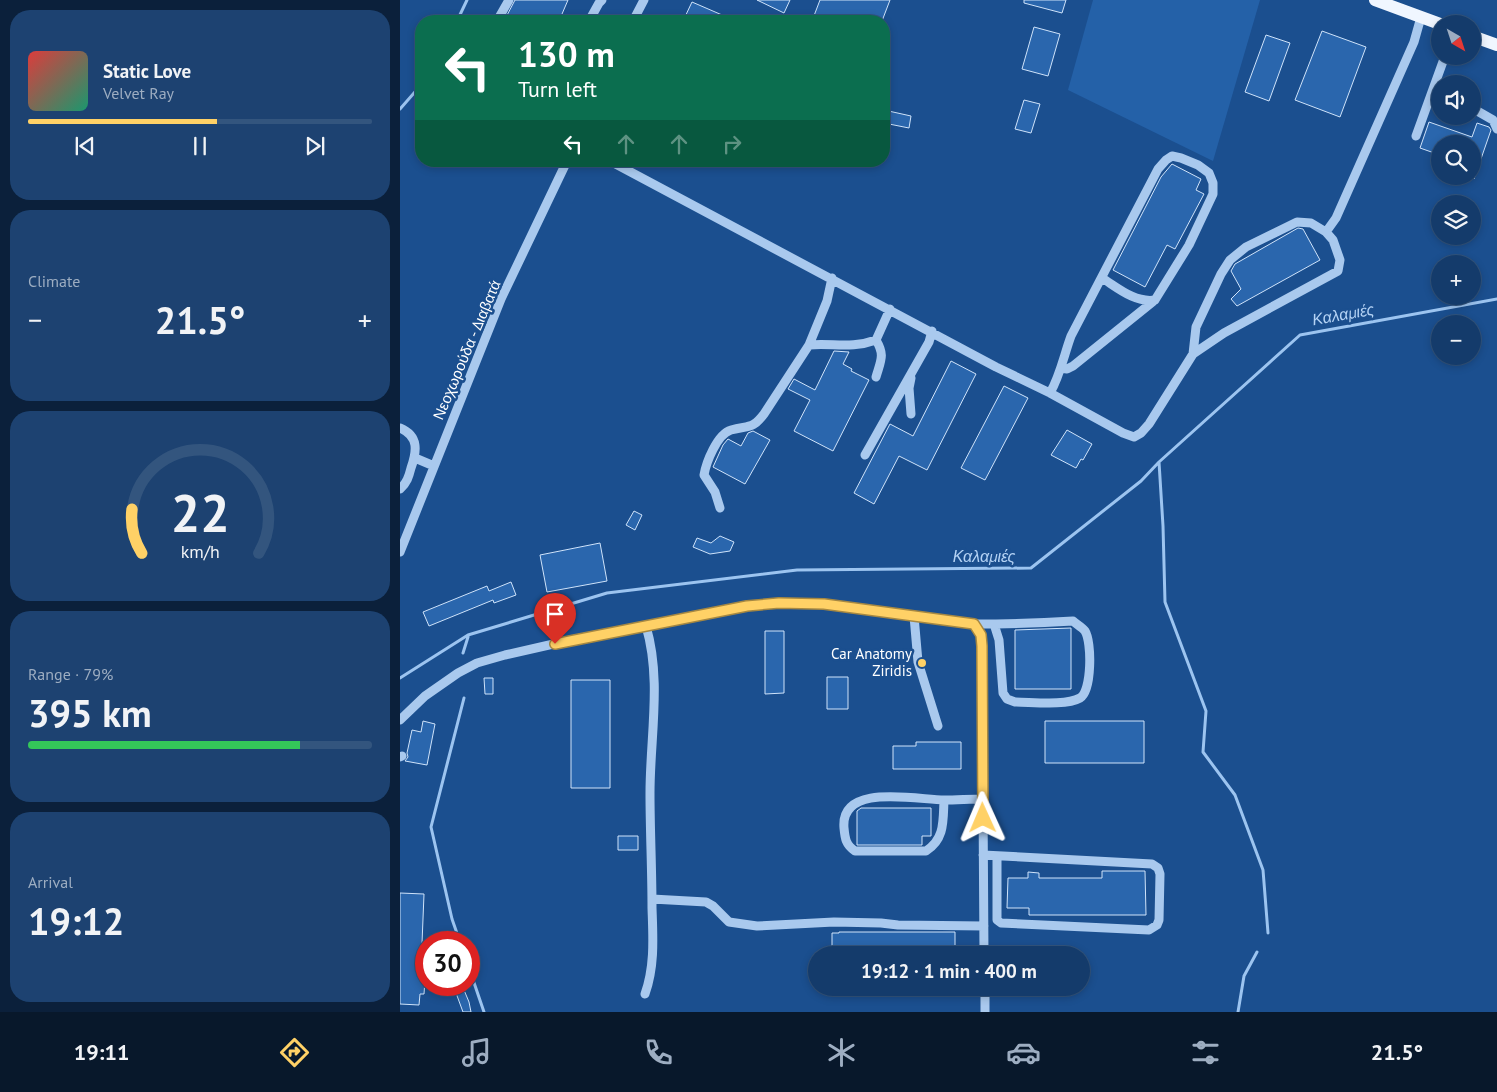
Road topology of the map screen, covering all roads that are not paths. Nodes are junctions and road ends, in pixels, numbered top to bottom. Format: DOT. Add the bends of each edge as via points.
graph roads {
  1 [pos="509,0"];
  2 [pos="602,0"];
  3 [pos="644,0"];
  4 [pos="1374,0"];
  5 [pos="500,15"];
  6 [pos="592,15"];
  7 [pos="636,15"];
  8 [pos="1421,17"];
  9 [pos="1431,21"];
  10 [pos="1481,39"];
  11 [pos="1497,45"];
  12 [pos="1431,103"];
  13 [pos="1481,113"];
  14 [pos="1497,128"];
  15 [pos="1416,136"];
  16 [pos="564,167"];
  17 [pos="621,167"];
  18 [pos="1326,232"];
  19 [pos="832,278"];
  20 [pos="1102,278"];
  21 [pos="1155,300"];
  22 [pos="890,310"];
  23 [pos="932,332"];
  24 [pos="876,340"];
  25 [pos="809,345"];
  26 [pos="1193,354"];
  27 [pos="1061,368"];
  28 [pos="912,373"];
  29 [pos="876,377"];
  30 [pos="1050,393"];
  31 [pos="911,414"];
  32 [pos="400,428"];
  33 [pos="865,455"];
  34 [pos="415,458"];
  35 [pos="434,466"];
  36 [pos="400,489"];
  37 [pos="720,508"];
  38 [pos="400,551"];
  39 [pos="914,616"];
  40 [pos="974,624"];
  41 [pos="994,624"];
  42 [pos="646,626"];
  43 [pos="400,720"];
  44 [pos="938,726"];
  45 [pos="982,799"];
  46 [pos="944,800"];
  47 [pos="983,855"];
  48 [pos="997,856"];
  49 [pos="652,899"];
  50 [pos="984,926"];
  51 [pos="984,946"];
  52 [pos="645,994"];
  53 [pos="985,996"];
  54 [pos="985,1012"];
  1 -- 5 [label="street"];
  2 -- 6 [label="street"];
  3 -- 7 [label="street"];
  4 -- 8 [label="main road"];
  8 -- 9 [label="main road"];
  8 -- 18 [label="street" via="1414,42 1336,218"];
  10 -- 11 [label="main road"];
  12 -- 15 [label="street"];
  13 -- 14 [label="street" via="1493,120"];
  16 -- 35 [label="street, Νεοχωρούδα - Διαβατά" via="501,299"];
  17 -- 19 [label="street"];
  18 -- 26 [label="street" via="1338,250 1338,271 1224,332"];
  18 -- 26 [label="street" via="1311,222 1297,222 1246,247 1230,260 1196,328"];
  19 -- 22 [label="street"];
  19 -- 25 [label="street" via="827,301"];
  20 -- 21 [label="street" via="1130,295 1147,301"];
  20 -- 21 [label="street" via="1158,169 1172,156 1181,158 1209,173 1214,183 1213,194 1189,245"];
  20 -- 27 [label="street" via="1071,336"];
  21 -- 27 [label="street" via="1086,357 1067,369"];
  22 -- 23 [label="street"];
  22 -- 24 [label="street"];
  23 -- 28 [label="street"];
  23 -- 30 [label="street"];
  24 -- 25 [label="street" via="854,346"];
  24 -- 29 [label="street" via="882,356"];
  25 -- 37 [label="street" via="757,423 729,430 721,437 706,464 704,475"];
  26 -- 30 [label="street" via="1149,424 1134,437"];
  27 -- 30 [label="street"];
  28 -- 31 [label="street" via="909,388"];
  28 -- 33 [label="street"];
  32 -- 34 [label="street" via="409,432 414,440"];
  34 -- 35 [label="street"];
  34 -- 36 [label="street" via="408,479"];
  35 -- 38 [label="street, Νεοχωρούδα - Διαβατά"];
  39 -- 40 [label="street"];
  39 -- 42 [label="street" via="824,604 779,603"];
  39 -- 44 [label="street" via="918,662"];
  40 -- 41 [label="street"];
  40 -- 45 [label="street" via="981,635 982,646"];
  41 -- 41 [label="street" via="1073,622 1085,630 1089,645 1086,692 1068,702 1015,702 1007,699 1003,693 999,640"];
  42 -- 43 [label="street" via="505,654 477,663 425,696"];
  42 -- 49 [label="street" via="653,663 655,720 650,790"];
  45 -- 46 [label="street"];
  45 -- 47 [label="street"];
  46 -- 46 [label="street" via="891,796 871,798 856,804 844,820 846,842 856,850 926,851 934,846 943,830"];
  47 -- 48 [label="street"];
  47 -- 50 [label="street"];
  48 -- 48 [label="street" via="1152,864 1160,874 1157,926 1149,930 1002,923 997,920"];
  49 -- 50 [label="street" via="706,902 729,922 756,926 834,922"];
  49 -- 52 [label="street" via="653,962"];
  50 -- 51 [label="street"];
  53 -- 54 [label="street"];
}
